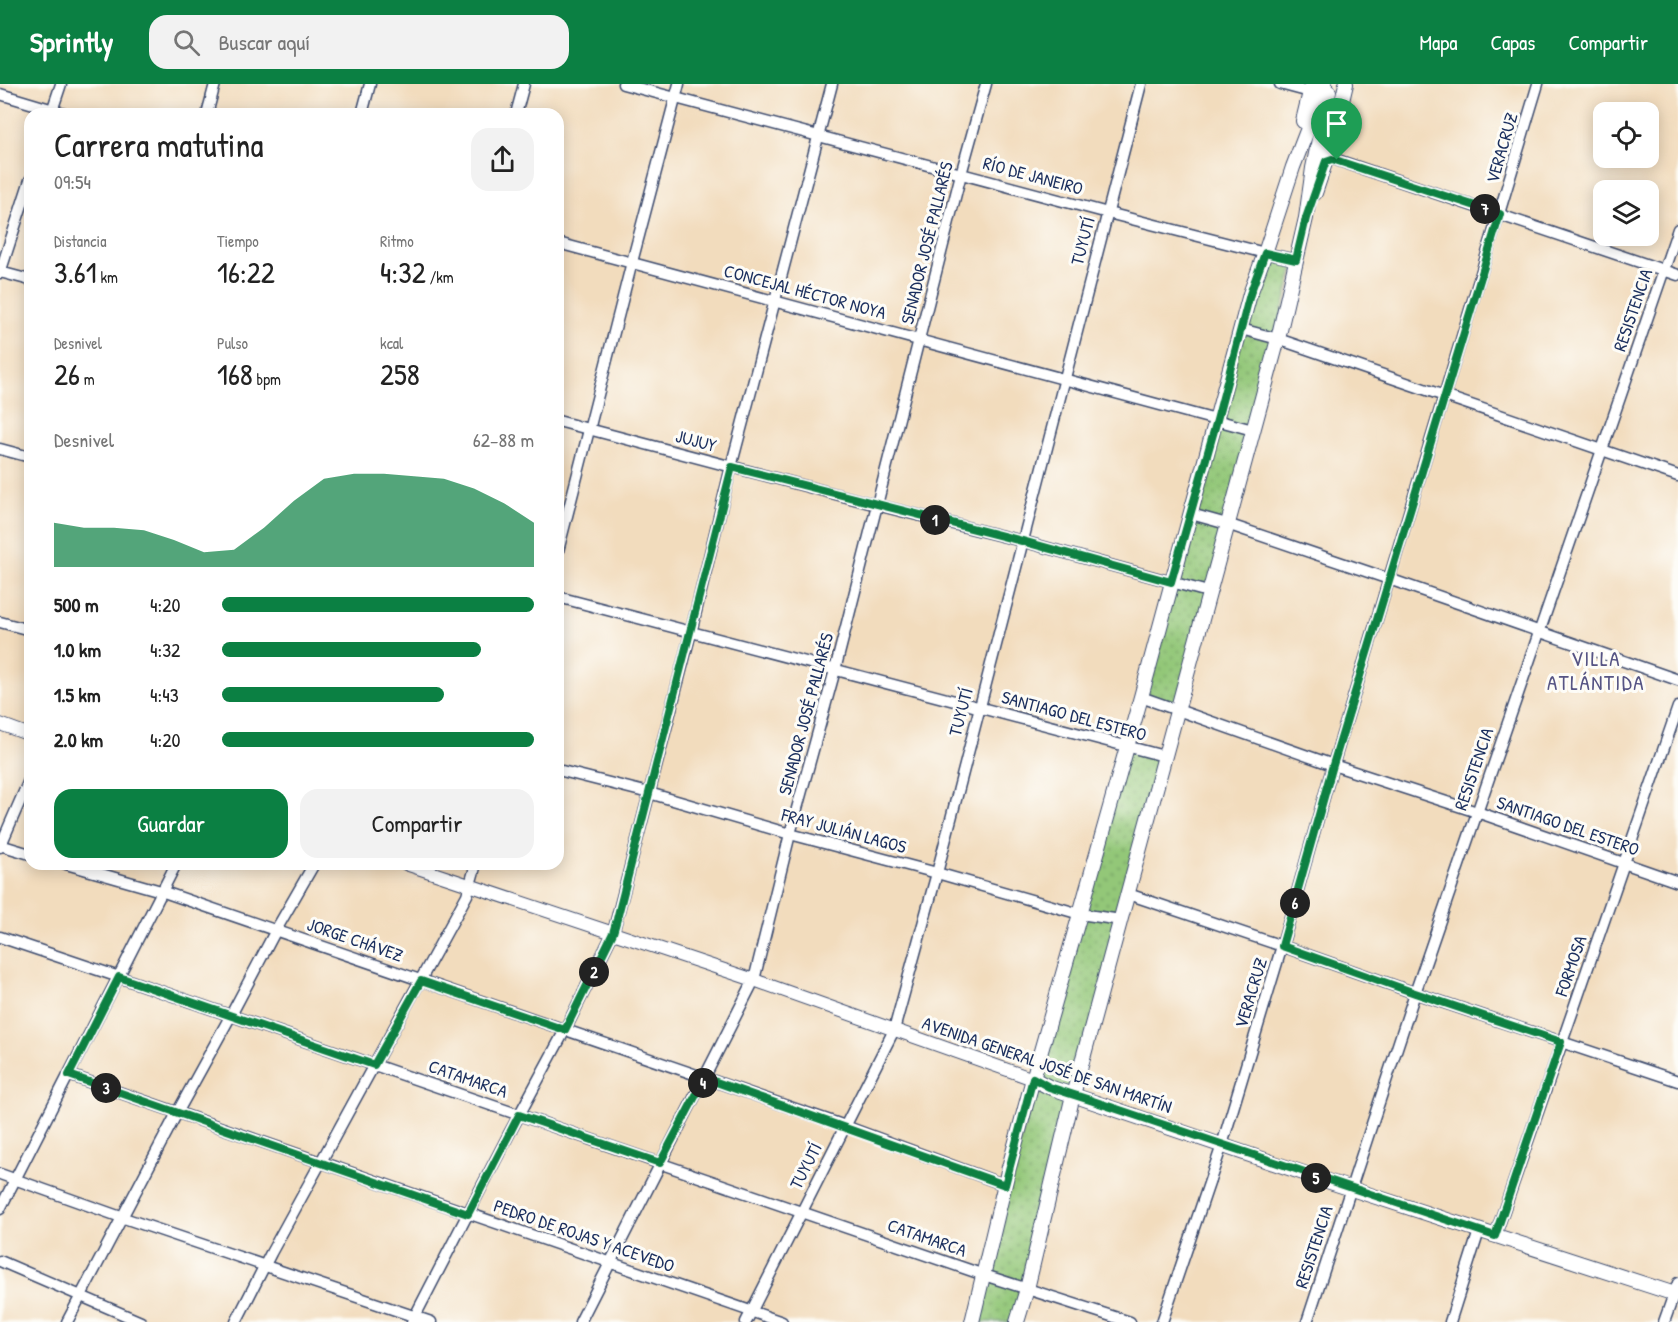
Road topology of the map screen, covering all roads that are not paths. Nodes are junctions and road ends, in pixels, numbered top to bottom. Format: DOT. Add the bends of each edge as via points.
graph roads {
  1 [pos="61,84"];
  2 [pos="215,84"];
  3 [pos="370,84"];
  4 [pos="524,84"];
  5 [pos="623,84"];
  6 [pos="679,84"];
  7 [pos="832,84"];
  8 [pos="986,84"];
  9 [pos="1141,84"];
  10 [pos="1280,84"];
  11 [pos="1325,84"];
  12 [pos="1331,84"];
  13 [pos="1346,84"];
  14 [pos="1538,84"];
  15 [pos="1311,88"];
  16 [pos="0,94"];
  17 [pos="676,98"];
  18 [pos="40,108"];
  19 [pos="53,108"];
  20 [pos="209,108"];
  21 [pos="364,108"];
  22 [pos="518,108"];
  23 [pos="819,136"];
  24 [pos="1326,161"];
  25 [pos="1293,167"];
  26 [pos="961,174"];
  27 [pos="24,198"];
  28 [pos="1108,213"];
  29 [pos="1500,214"];
  30 [pos="1306,218"];
  31 [pos="1678,229"];
  32 [pos="564,245"];
  33 [pos="1265,253"];
  34 [pos="1296,260"];
  35 [pos="632,262"];
  36 [pos="1664,270"];
  37 [pos="0,272"];
  38 [pos="1678,275"];
  39 [pos="24,278"];
  40 [pos="776,301"];
  41 [pos="1241,329"];
  42 [pos="1278,339"];
  43 [pos="919,340"];
  44 [pos="1064,379"];
  45 [pos="1444,397"];
  46 [pos="1217,420"];
  47 [pos="564,423"];
  48 [pos="590,430"];
  49 [pos="1253,430"];
  50 [pos="0,449"];
  51 [pos="1602,451"];
  52 [pos="24,455"];
  53 [pos="732,467"];
  54 [pos="1678,476"];
  55 [pos="877,505"];
  56 [pos="1191,514"];
  57 [pos="1227,524"];
  58 [pos="564,528"];
  59 [pos="1022,541"];
  60 [pos="1389,579"];
  61 [pos="1171,582"];
  62 [pos="1208,592"];
  63 [pos="564,599"];
  64 [pos="0,622"];
  65 [pos="24,628"];
  66 [pos="1539,631"];
  67 [pos="691,632"];
  68 [pos="835,670"];
  69 [pos="1678,680"];
  70 [pos="1141,697"];
  71 [pos="1678,707"];
  72 [pos="979,708"];
  73 [pos="1177,710"];
  74 [pos="0,724"];
  75 [pos="24,733"];
  76 [pos="1126,747"];
  77 [pos="1164,756"];
  78 [pos="1333,765"];
  79 [pos="564,772"];
  80 [pos="24,792"];
  81 [pos="649,793"];
  82 [pos="1477,812"];
  83 [pos="790,834"];
  84 [pos="0,846"];
  85 [pos="24,852"];
  86 [pos="1624,863"];
  87 [pos="87,870"];
  88 [pos="173,870"];
  89 [pos="311,870"];
  90 [pos="425,870"];
  91 [pos="475,870"];
  92 [pos="937,873"];
  93 [pos="1678,882"];
  94 [pos="471,885"];
  95 [pos="162,891"];
  96 [pos="1128,894"];
  97 [pos="1080,914"];
  98 [pos="1121,920"];
  99 [pos="276,930"];
  100 [pos="613,933"];
  101 [pos="0,937"];
  102 [pos="1282,946"];
  103 [pos="119,977"];
  104 [pos="754,980"];
  105 [pos="421,981"];
  106 [pos="1415,993"];
  107 [pos="231,1015"];
  108 [pos="565,1030"];
  109 [pos="894,1030"];
  110 [pos="1561,1042"];
  111 [pos="374,1065"];
  112 [pos="69,1075"];
  113 [pos="705,1078"];
  114 [pos="1033,1078"];
  115 [pos="1678,1081"];
  116 [pos="1073,1095"];
  117 [pos="177,1113"];
  118 [pos="519,1115"];
  119 [pos="845,1126"];
  120 [pos="1222,1145"];
  121 [pos="320,1162"];
  122 [pos="660,1163"];
  123 [pos="0,1174"];
  124 [pos="15,1179"];
  125 [pos="1005,1185"];
  126 [pos="1351,1189"];
  127 [pos="0,1209"];
  128 [pos="801,1212"];
  129 [pos="468,1214"];
  130 [pos="121,1217"];
  131 [pos="1479,1231"];
  132 [pos="1495,1236"];
  133 [pos="0,1261"];
  134 [pos="611,1263"];
  135 [pos="264,1266"];
  136 [pos="984,1275"];
  137 [pos="1027,1289"];
  138 [pos="1677,1290"];
  139 [pos="80,1296"];
  140 [pos="751,1311"];
  141 [pos="413,1319"];
  142 [pos="67,1322"];
  143 [pos="141,1322"];
  144 [pos="236,1322"];
  145 [pos="431,1322"];
  146 [pos="580,1322"];
  147 [pos="746,1322"];
  148 [pos="782,1322"];
  149 [pos="972,1322"];
  150 [pos="1017,1322"];
  151 [pos="1130,1322"];
  152 [pos="1162,1322"];
  153 [pos="1306,1322"];
  154 [pos="1450,1322"];
  155 [pos="1664,1322"];
  1 -- 19 [label="street"];
  2 -- 20 [label="street"];
  3 -- 21 [label="street"];
  4 -- 22 [label="street"];
  5 -- 17 [label="street, RÍO DE JANEIRO"];
  6 -- 17 [label="street"];
  7 -- 23 [label="street"];
  8 -- 26 [label="street, SENADOR JOSÉ PALLARÉS"];
  9 -- 28 [label="street, TUYUTÍ"];
  10 -- 15 [label="street"];
  11 -- 25 [label="main road"];
  12 -- 30 [label="main road"];
  13 -- 24 [label="main road"];
  14 -- 29 [label="street, VERACRUZ"];
  15 -- 25 [label="main road"];
  16 -- 18 [label="street"];
  17 -- 23 [label="street, RÍO DE JANEIRO"];
  17 -- 35 [label="street"];
  23 -- 26 [label="street, RÍO DE JANEIRO"];
  23 -- 40 [label="street"];
  24 -- 29 [label="street" via="1337,160"];
  24 -- 30 [label="main road"];
  25 -- 33 [label="main road"];
  26 -- 28 [label="street, RÍO DE JANEIRO"];
  26 -- 43 [label="street, SENADOR JOSÉ PALLARÉS"];
  27 -- 37 [label="street"];
  28 -- 33 [label="street, RÍO DE JANEIRO"];
  28 -- 44 [label="street, TUYUTÍ"];
  29 -- 36 [label="street"];
  29 -- 45 [label="street, VERACRUZ"];
  30 -- 34 [label="main road"];
  31 -- 36 [label="street, RESISTENCIA"];
  32 -- 35 [label="street, CONCEJAL HÉCTOR NOYA"];
  33 -- 34 [label="street, RÍO DE JANEIRO"];
  33 -- 41 [label="main road"];
  34 -- 42 [label="main road"];
  35 -- 40 [label="street, CONCEJAL HÉCTOR NOYA"];
  35 -- 48 [label="street"];
  36 -- 38 [label="street"];
  36 -- 51 [label="street, RESISTENCIA"];
  37 -- 39 [label="street"];
  40 -- 43 [label="street, CONCEJAL HÉCTOR NOYA"];
  40 -- 53 [label="street"];
  41 -- 42 [label="street"];
  41 -- 46 [label="main road"];
  42 -- 45 [label="street"];
  42 -- 49 [label="main road"];
  43 -- 44 [label="street, CONCEJAL HÉCTOR NOYA"];
  43 -- 55 [label="street, SENADOR JOSÉ PALLARÉS"];
  44 -- 46 [label="street, CONCEJAL HÉCTOR NOYA"];
  44 -- 59 [label="street, TUYUTÍ"];
  45 -- 51 [label="street"];
  45 -- 60 [label="street, VERACRUZ"];
  46 -- 49 [label="street, CONCEJAL HÉCTOR NOYA"];
  46 -- 56 [label="main road"];
  47 -- 48 [label="street, JUJUY"];
  48 -- 53 [label="street, JUJUY"];
  48 -- 58 [label="street"];
  49 -- 57 [label="main road"];
  50 -- 52 [label="street"];
  51 -- 54 [label="street"];
  51 -- 66 [label="street, RESISTENCIA"];
  53 -- 55 [label="street, JUJUY"];
  53 -- 67 [label="street"];
  55 -- 59 [label="street, JUJUY"];
  55 -- 68 [label="street, SENADOR JOSÉ PALLARÉS"];
  56 -- 57 [label="street"];
  56 -- 61 [label="main road"];
  57 -- 60 [label="street"];
  57 -- 62 [label="main road"];
  59 -- 61 [label="street, JUJUY"];
  59 -- 72 [label="street, TUYUTÍ"];
  60 -- 66 [label="street"];
  60 -- 78 [label="street, VERACRUZ"];
  61 -- 62 [label="street, JUJUY"];
  61 -- 70 [label="main road"];
  62 -- 73 [label="main road"];
  63 -- 67 [label="street, SANTIAGO DEL ESTERO"];
  64 -- 65 [label="street"];
  66 -- 69 [label="street"];
  66 -- 82 [label="street, RESISTENCIA"];
  67 -- 68 [label="street, SANTIAGO DEL ESTERO"];
  67 -- 81 [label="street"];
  68 -- 72 [label="street, SANTIAGO DEL ESTERO"];
  68 -- 83 [label="street, SENADOR JOSÉ PALLARÉS"];
  70 -- 73 [label="street, SANTIAGO DEL ESTERO"];
  70 -- 76 [label="main road"];
  71 -- 86 [label="street, FORMOSA"];
  72 -- 76 [label="street, SANTIAGO DEL ESTERO"];
  72 -- 92 [label="street, TUYUTÍ"];
  73 -- 77 [label="main road"];
  73 -- 78 [label="street, SANTIAGO DEL ESTERO"];
  74 -- 75 [label="street"];
  76 -- 77 [label="street, SANTIAGO DEL ESTERO"];
  76 -- 97 [label="main road"];
  77 -- 96 [label="main road"];
  78 -- 82 [label="street, SANTIAGO DEL ESTERO"];
  78 -- 102 [label="street, VERACRUZ"];
  79 -- 81 [label="street, FRAY JULIÁN LAGOS"];
  80 -- 84 [label="street"];
  81 -- 83 [label="street, FRAY JULIÁN LAGOS"];
  81 -- 100 [label="street"];
  82 -- 86 [label="street, SANTIAGO DEL ESTERO"];
  82 -- 106 [label="street, RESISTENCIA"];
  83 -- 92 [label="street, FRAY JULIÁN LAGOS"];
  83 -- 104 [label="street, SENADOR JOSÉ PALLARÉS"];
  84 -- 85 [label="street"];
  86 -- 93 [label="street, SANTIAGO DEL ESTERO"];
  86 -- 110 [label="street, FORMOSA"];
  87 -- 95 [label="street, JORGE CHÁVEZ"];
  88 -- 95 [label="street"];
  89 -- 99 [label="street"];
  90 -- 94 [label="street, AVENIDA GENERAL JOSÉ DE SAN MARTÍN"];
  91 -- 94 [label="street"];
  92 -- 97 [label="street, FRAY JULIÁN LAGOS"];
  92 -- 109 [label="street, TUYUTÍ"];
  94 -- 100 [label="street, AVENIDA GENERAL JOSÉ DE SAN MARTÍN"];
  94 -- 105 [label="street"];
  95 -- 99 [label="street, JORGE CHÁVEZ"];
  95 -- 103 [label="street"];
  96 -- 98 [label="main road"];
  96 -- 102 [label="street"];
  97 -- 98 [label="street, FRAY JULIÁN LAGOS"];
  97 -- 114 [label="main road"];
  98 -- 116 [label="main road"];
  99 -- 105 [label="street, JORGE CHÁVEZ"];
  99 -- 107 [label="street"];
  100 -- 104 [label="street, AVENIDA GENERAL JOSÉ DE SAN MARTÍN"];
  100 -- 108 [label="street"];
  101 -- 103 [label="street, CATAMARCA"];
  102 -- 106 [label="street"];
  102 -- 120 [label="street, VERACRUZ"];
  103 -- 107 [label="street, CATAMARCA"];
  103 -- 112 [label="street"];
  104 -- 109 [label="street, AVENIDA GENERAL JOSÉ DE SAN MARTÍN"];
  104 -- 113 [label="street, SENADOR JOSÉ PALLARÉS"];
  105 -- 108 [label="street, JORGE CHÁVEZ"];
  105 -- 111 [label="street"];
  106 -- 110 [label="street"];
  106 -- 126 [label="street, RESISTENCIA"];
  107 -- 111 [label="street, CATAMARCA"];
  107 -- 117 [label="street"];
  108 -- 113 [label="street, JORGE CHÁVEZ"];
  108 -- 118 [label="street"];
  109 -- 114 [label="street, AVENIDA GENERAL JOSÉ DE SAN MARTÍN"];
  109 -- 119 [label="street, TUYUTÍ"];
  110 -- 115 [label="street"];
  110 -- 132 [label="street, FORMOSA"];
  111 -- 118 [label="street, CATAMARCA"];
  111 -- 121 [label="street"];
  112 -- 117 [label="street, PEDRO DE ROJAS Y ACEVEDO"];
  112 -- 124 [label="street"];
  113 -- 119 [label="street, JORGE CHÁVEZ"];
  113 -- 122 [label="street, SENADOR JOSÉ PALLARÉS"];
  114 -- 116 [label="main road, AVENIDA GENERAL JOSÉ DE SAN MARTÍN"];
  114 -- 125 [label="main road"];
  116 -- 120 [label="main road, AVENIDA GENERAL JOSÉ DE SAN MARTÍN"];
  116 -- 137 [label="main road"];
  117 -- 121 [label="street, PEDRO DE ROJAS Y ACEVEDO"];
  117 -- 130 [label="street"];
  118 -- 122 [label="street, CATAMARCA"];
  118 -- 129 [label="street"];
  119 -- 125 [label="street, JORGE CHÁVEZ"];
  119 -- 128 [label="street, TUYUTÍ"];
  120 -- 126 [label="main road, AVENIDA GENERAL JOSÉ DE SAN MARTÍN"];
  120 -- 152 [label="street, VERACRUZ"];
  121 -- 129 [label="street, PEDRO DE ROJAS Y ACEVEDO"];
  121 -- 135 [label="street"];
  122 -- 128 [label="street, CATAMARCA"];
  122 -- 134 [label="street, SENADOR JOSÉ PALLARÉS"];
  123 -- 124 [label="street"];
  124 -- 127 [label="street"];
  124 -- 130 [label="street"];
  125 -- 136 [label="main road"];
  126 -- 131 [label="main road, AVENIDA GENERAL JOSÉ DE SAN MARTÍN"];
  126 -- 153 [label="street, RESISTENCIA"];
  128 -- 136 [label="street, CATAMARCA"];
  128 -- 140 [label="street, TUYUTÍ"];
  129 -- 134 [label="street, PEDRO DE ROJAS Y ACEVEDO"];
  129 -- 141 [label="street"];
  130 -- 135 [label="street"];
  130 -- 139 [label="street"];
  131 -- 132 [label="main road, AVENIDA GENERAL JOSÉ DE SAN MARTÍN"];
  131 -- 154 [label="street"];
  132 -- 138 [label="main road, AVENIDA GENERAL JOSÉ DE SAN MARTÍN"];
  133 -- 139 [label="street"];
  134 -- 140 [label="street, PEDRO DE ROJAS Y ACEVEDO"];
  134 -- 146 [label="street, SENADOR JOSÉ PALLARÉS"];
  135 -- 141 [label="street"];
  135 -- 144 [label="street"];
  136 -- 137 [label="street, CATAMARCA"];
  136 -- 149 [label="main road"];
  137 -- 150 [label="main road"];
  137 -- 151 [label="street, CATAMARCA"];
  138 -- 155 [label="street"];
  139 -- 142 [label="street"];
  139 -- 143 [label="street"];
  140 -- 147 [label="street, TUYUTÍ"];
  140 -- 148 [label="street, PEDRO DE ROJAS Y ACEVEDO"];
  141 -- 145 [label="street"];
}
